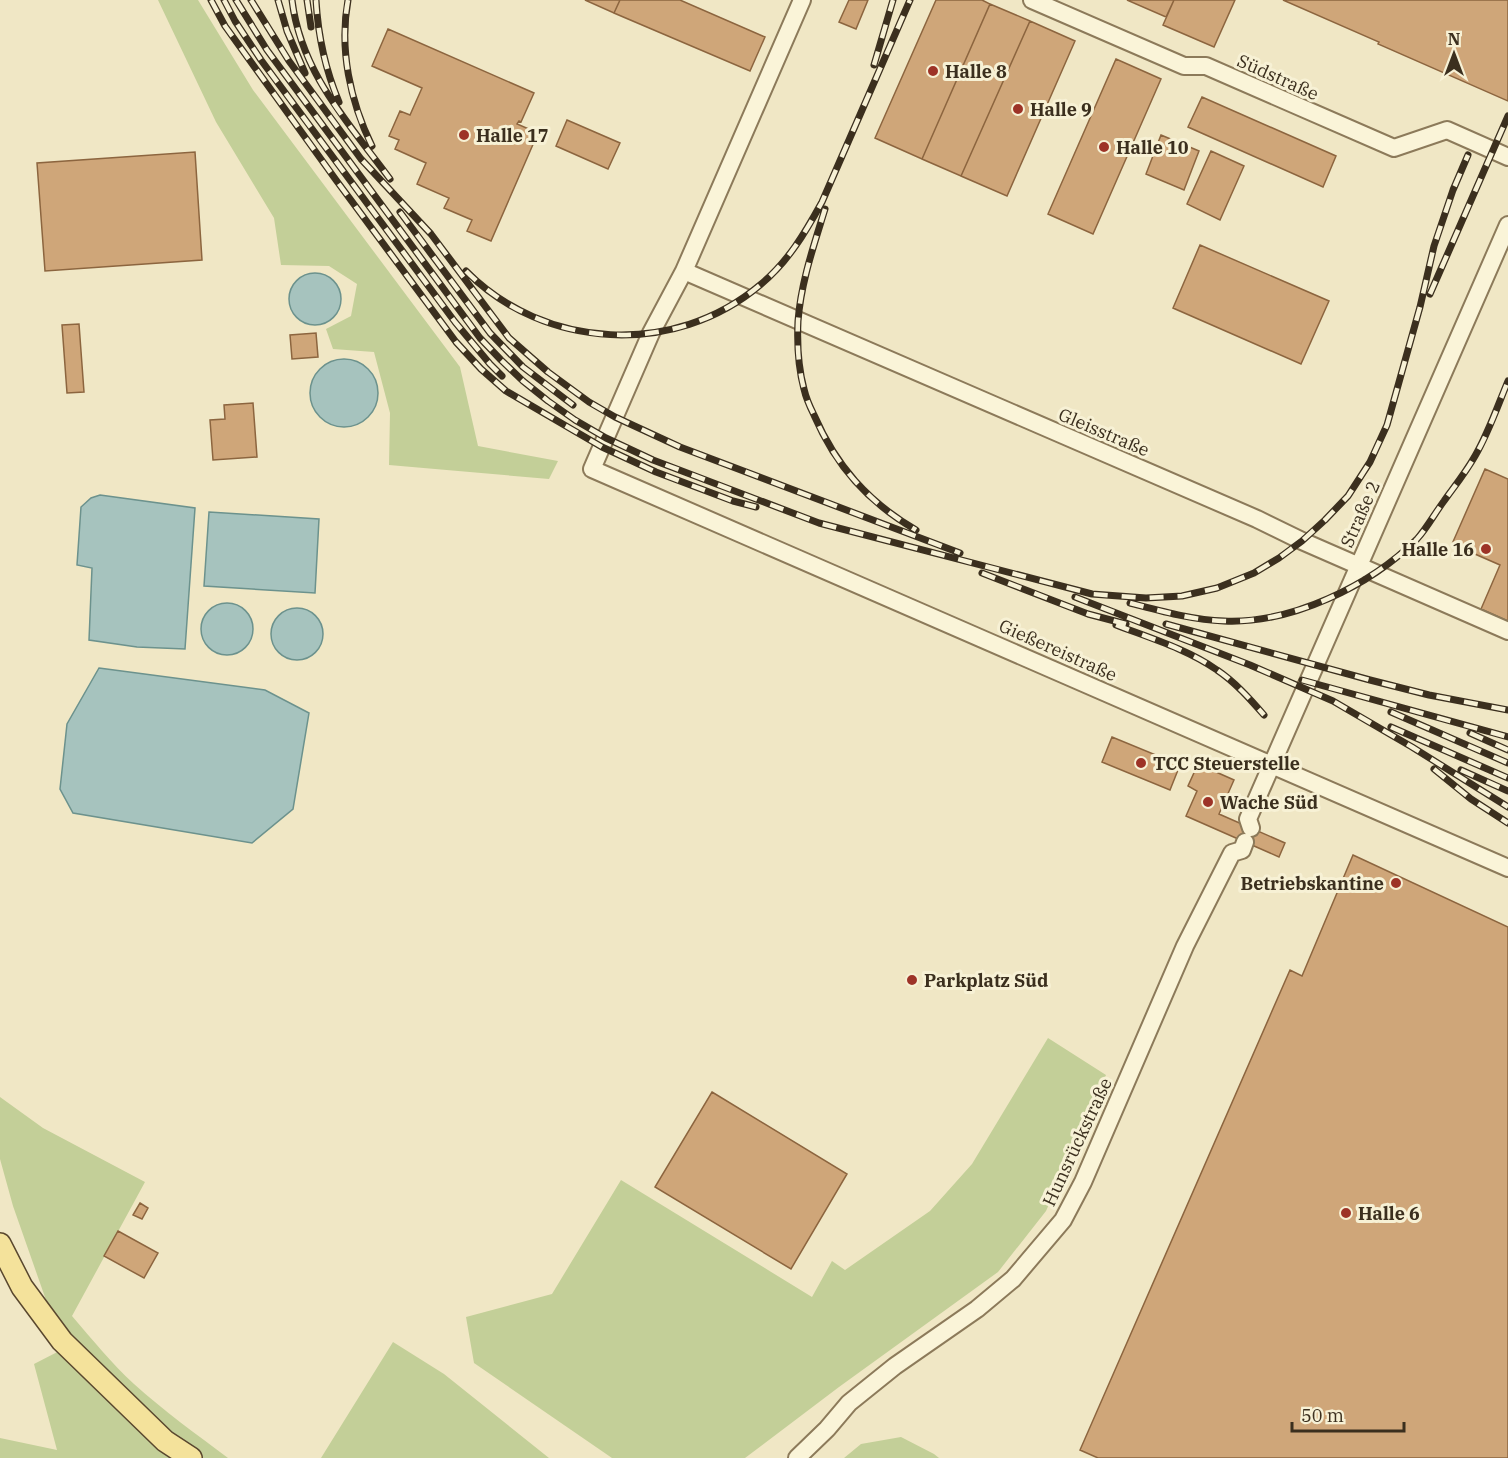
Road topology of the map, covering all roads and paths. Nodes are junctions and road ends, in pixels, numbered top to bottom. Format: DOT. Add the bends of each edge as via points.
graph roads {
  1 [pos="802,0"];
  2 [pos="1032,0"];
  3 [pos="1508,157"];
  4 [pos="1508,225"];
  5 [pos="684,271"];
  6 [pos="1359,565"];
  7 [pos="1508,631"];
  8 [pos="1271,765"];
  9 [pos="1241,833"];
  10 [pos="1508,868"];
  11 [pos="0,1244"];
  12 [pos="191,1458"];
  13 [pos="796,1458"];
  1 -- 5 [label="street"];
  2 -- 3 [label="street, Südstraße" via="1184,66 1206,66 1394,148 1447,130"];
  4 -- 6 [label="street, Straße 2"];
  5 -- 6 [label="street, Gleisstraße"];
  5 -- 8 [label="street, Gießereistraße" via="651,333 592,469"];
  6 -- 7 [label="street, Gleisstraße"];
  6 -- 8 [label="street, Straße 2"];
  8 -- 9 [label="street, Straße 2"];
  8 -- 10 [label="street, Gießereistraße"];
  9 -- 13 [label="street, Hunsrückstraße" via="1185,946 1063,1220 1013,1279 849,1403"];
  11 -- 12 [label="main road" via="22,1287 62,1341 165,1441"];
}
